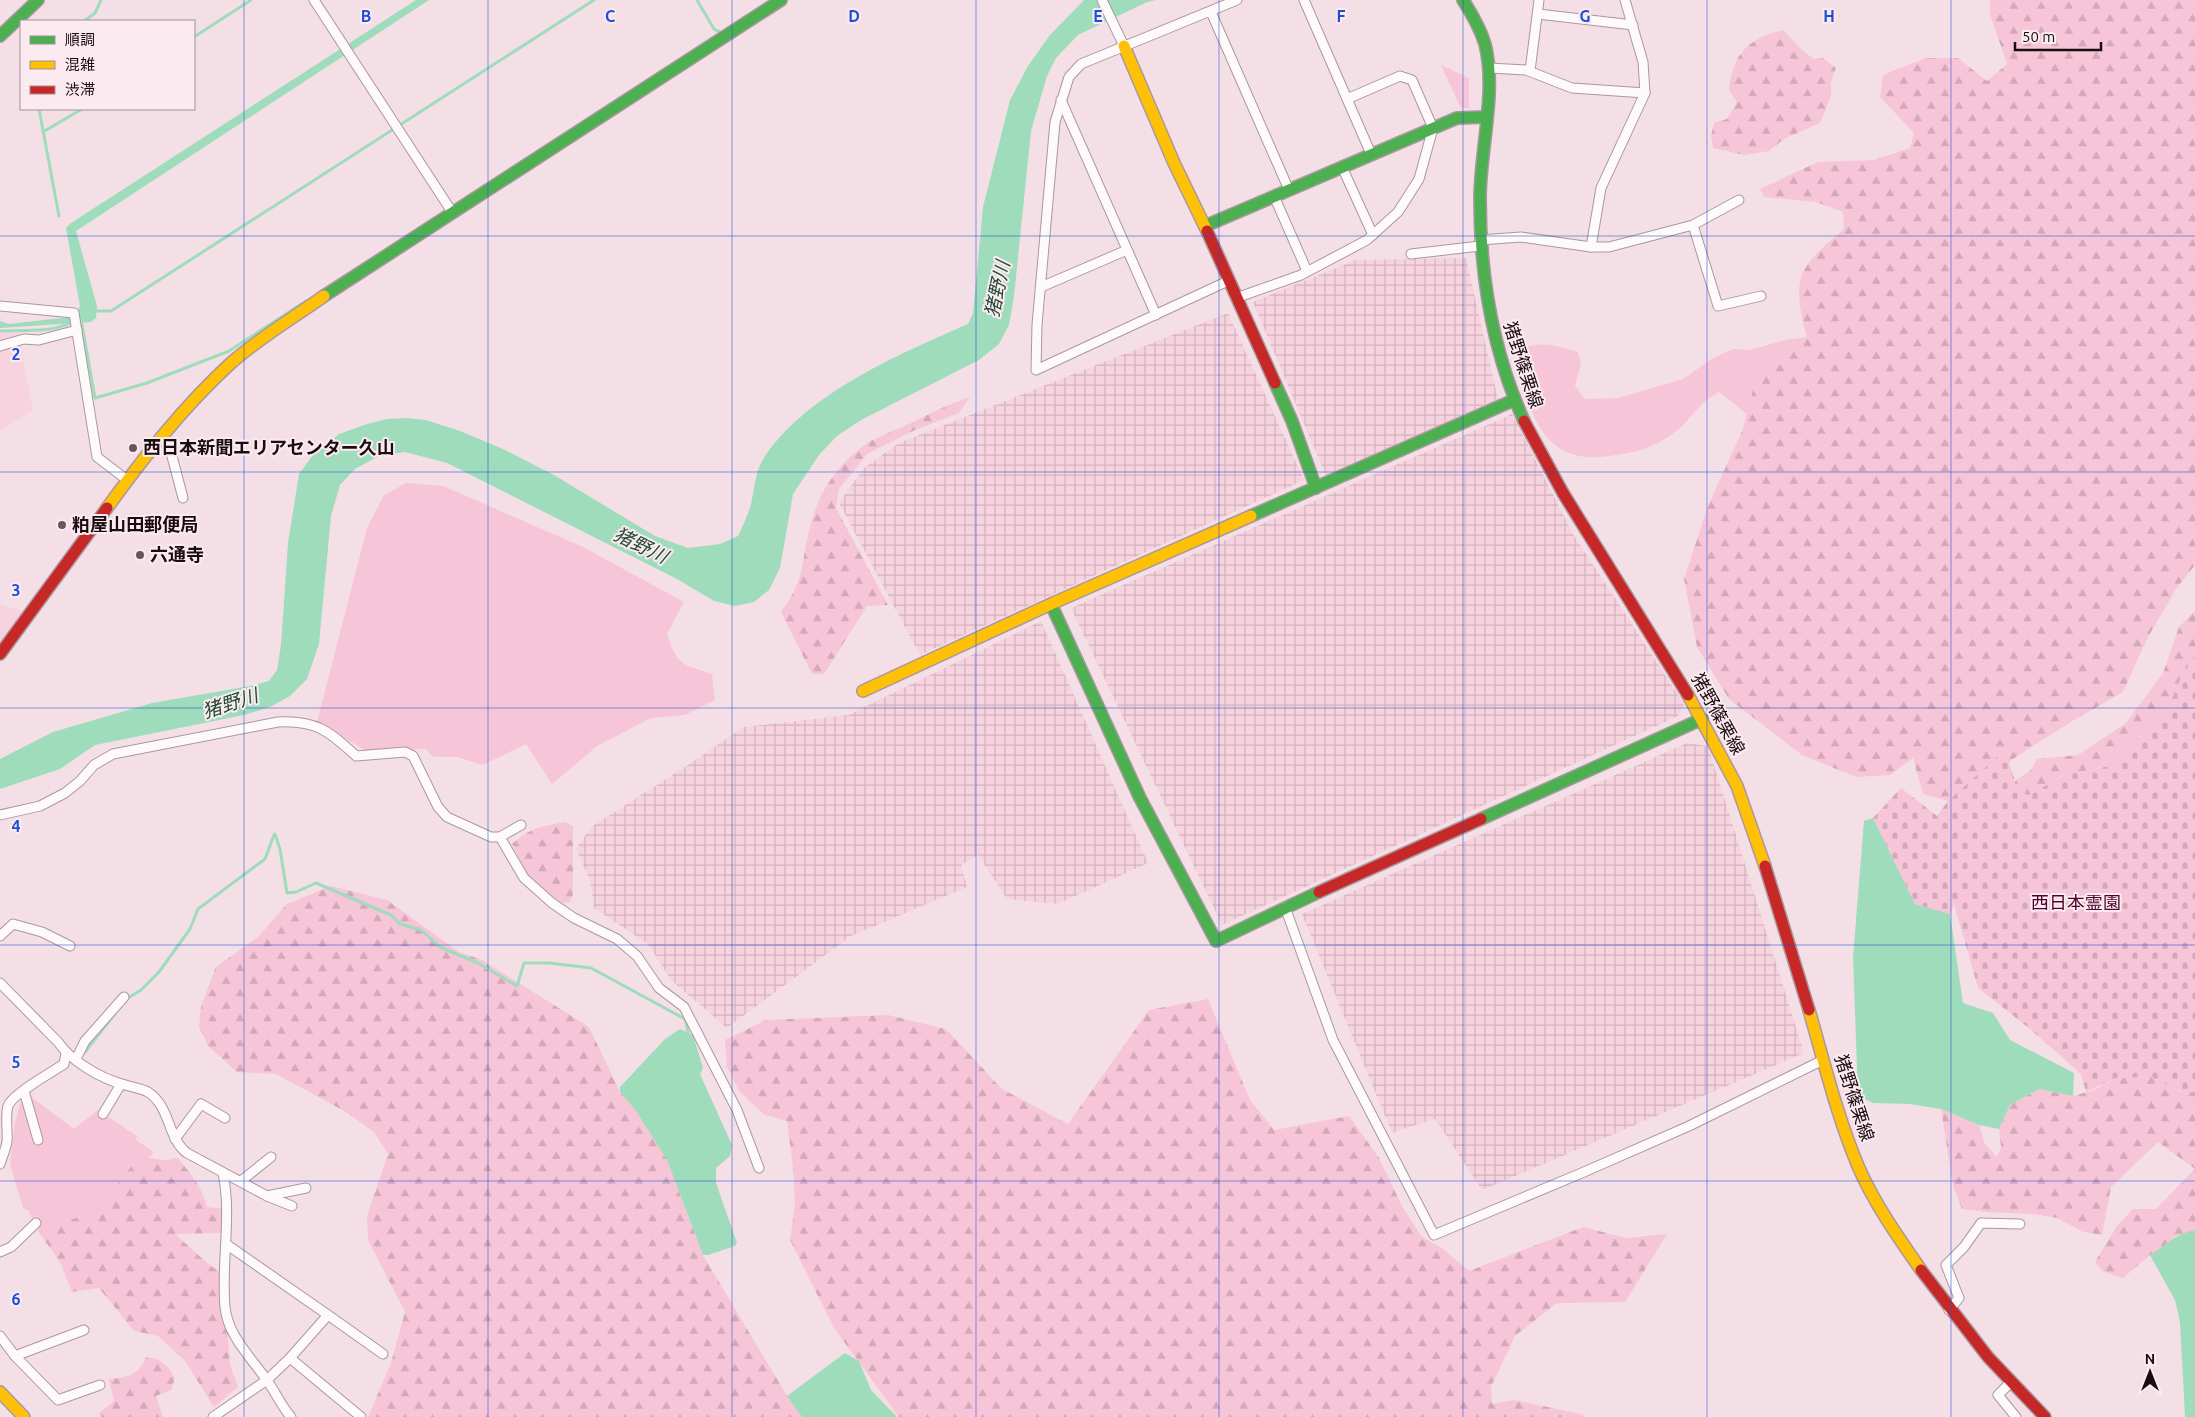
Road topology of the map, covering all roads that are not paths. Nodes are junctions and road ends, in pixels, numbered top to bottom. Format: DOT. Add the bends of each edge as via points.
graph roads {
  1 [pos="38,0"];
  2 [pos="314,0"];
  3 [pos="781,0"];
  4 [pos="1102,0"];
  5 [pos="1237,0"];
  6 [pos="1304,0"];
  7 [pos="1463,0"];
  8 [pos="1539,0"];
  9 [pos="1625,0"];
  10 [pos="1210,12"];
  11 [pos="1538,14"];
  12 [pos="1633,25"];
  13 [pos="0,36"];
  14 [pos="1124,46"];
  15 [pos="1489,68"];
  16 [pos="1530,71"];
  17 [pos="1645,93"];
  18 [pos="1347,99"];
  19 [pos="1061,100"];
  20 [pos="1486,117"];
  21 [pos="1433,128"];
  22 [pos="1371,154"];
  23 [pos="1342,167"];
  24 [pos="1289,190"];
  25 [pos="1274,196"];
  26 [pos="1739,200"];
  27 [pos="452,212"];
  28 [pos="1693,224"];
  29 [pos="1205,226"];
  30 [pos="1373,235"];
  31 [pos="1480,243"];
  32 [pos="1591,247"];
  33 [pos="1127,250"];
  34 [pos="1411,254"];
  35 [pos="1307,271"];
  36 [pos="1228,281"];
  37 [pos="1040,288"];
  38 [pos="1761,296"];
  39 [pos="1236,298"];
  40 [pos="0,306"];
  41 [pos="1156,315"];
  42 [pos="77,328"];
  43 [pos="0,346"];
  44 [pos="1514,400"];
  45 [pos="163,437"];
  46 [pos="127,480"];
  47 [pos="1316,488"];
  48 [pos="183,498"];
  49 [pos="1050,604"];
  50 [pos="0,654"];
  51 [pos="863,691"];
  52 [pos="1702,718"];
  53 [pos="0,815"];
  54 [pos="522,825"];
  55 [pos="500,838"];
  56 [pos="1285,907"];
  57 [pos="0,936"];
  58 [pos="70,946"];
  59 [pos="0,983"];
  60 [pos="124,998"];
  61 [pos="66,1053"];
  62 [pos="76,1059"];
  63 [pos="1823,1060"];
  64 [pos="121,1084"];
  65 [pos="24,1090"];
  66 [pos="103,1114"];
  67 [pos="225,1118"];
  68 [pos="175,1139"];
  69 [pos="38,1140"];
  70 [pos="271,1157"];
  71 [pos="0,1164"];
  72 [pos="758,1168"];
  73 [pos="223,1173"];
  74 [pos="241,1181"];
  75 [pos="306,1188"];
  76 [pos="267,1196"];
  77 [pos="292,1206"];
  78 [pos="36,1223"];
  79 [pos="2020,1224"];
  80 [pos="226,1244"];
  81 [pos="0,1252"];
  82 [pos="1949,1310"];
  83 [pos="328,1315"];
  84 [pos="84,1330"];
  85 [pos="0,1336"];
  86 [pos="383,1354"];
  87 [pos="15,1356"];
  88 [pos="290,1358"];
  89 [pos="267,1380"];
  90 [pos="2010,1383"];
  91 [pos="100,1385"];
  92 [pos="0,1392"];
  93 [pos="24,1417"];
  94 [pos="213,1417"];
  95 [pos="291,1417"];
  96 [pos="361,1417"];
  97 [pos="2016,1417"];
  98 [pos="2045,1417"];
  1 -- 13 [label="street"];
  2 -- 27 [label="street"];
  3 -- 27 [label="street"];
  4 -- 14 [label="street"];
  5 -- 10 [label="street"];
  6 -- 18 [label="street"];
  7 -- 15 [label="street, 猪野篠栗線" via="1481,34"];
  8 -- 11 [label="street"];
  9 -- 12 [label="street"];
  10 -- 14 [label="street"];
  10 -- 24 [label="street"];
  11 -- 12 [label="street"];
  11 -- 16 [label="street"];
  12 -- 17 [label="street" via="1643,62"];
  14 -- 19 [label="street" via="1081,64 1068,77"];
  14 -- 29 [label="street"];
  15 -- 16 [label="street"];
  15 -- 20 [label="street, 猪野篠栗線" via="1490,93"];
  16 -- 17 [label="street" via="1572,88"];
  17 -- 32 [label="street" via="1601,188"];
  18 -- 21 [label="street" via="1400,76 1412,80"];
  18 -- 22 [label="street"];
  19 -- 33 [label="street"];
  19 -- 37 [label="street" via="1054,122"];
  20 -- 21 [label="street" via="1457,118"];
  20 -- 31 [label="street, 猪野篠栗線" via="1480,171"];
  21 -- 22 [label="street"];
  21 -- 30 [label="street" via="1419,179 1398,212"];
  22 -- 23 [label="street"];
  23 -- 24 [label="street"];
  23 -- 30 [label="street"];
  24 -- 25 [label="street"];
  25 -- 29 [label="street"];
  25 -- 35 [label="street"];
  26 -- 28 [label="street"];
  27 -- 45 [label="street" via="265,337 231,364"];
  28 -- 32 [label="street" via="1609,247"];
  28 -- 38 [label="street" via="1718,306"];
  29 -- 36 [label="street"];
  30 -- 35 [label="street"];
  31 -- 32 [label="street" via="1521,237"];
  31 -- 34 [label="street"];
  31 -- 44 [label="street, 猪野篠栗線" via="1483,285 1490,319"];
  33 -- 37 [label="street"];
  33 -- 41 [label="street"];
  35 -- 39 [label="street"];
  36 -- 39 [label="street"];
  36 -- 41 [label="street"];
  37 -- 41 [label="street" via="1036,370"];
  39 -- 47 [label="street" via="1292,421"];
  40 -- 42 [label="street" via="74,313"];
  42 -- 43 [label="street" via="39,340 24,339"];
  42 -- 46 [label="street" via="97,457"];
  44 -- 47 [label="street"];
  44 -- 52 [label="street, 猪野篠栗線" via="1547,469"];
  45 -- 46 [label="street"];
  45 -- 48 [label="street" via="169,445"];
  46 -- 50 [label="street"];
  47 -- 49 [label="street"];
  49 -- 51 [label="street"];
  49 -- 56 [label="street" via="1140,798 1216,941"];
  52 -- 56 [label="street"];
  52 -- 63 [label="street, 猪野篠栗線" via="1734,779 1751,823"];
  53 -- 55 [label="street" via="40,806 65,793 94,764 113,754 297,721 334,736 356,756 405,752 413,756 438,807 447,817 491,838"];
  54 -- 55 [label="street"];
  55 -- 72 [label="street" via="524,878 574,918 618,939 637,956 659,988 684,1007 737,1110"];
  56 -- 63 [label="street" via="1333,1040 1434,1235 1680,1130"];
  57 -- 58 [label="street" via="13,924 42,932"];
  59 -- 61 [label="street"];
  60 -- 62 [label="street" via="85,1041"];
  61 -- 62 [label="street"];
  61 -- 65 [label="street" via="64,1064"];
  62 -- 64 [label="street" via="105,1078"];
  63 -- 82 [label="street, 猪野篠栗線" via="1860,1168 1891,1226"];
  64 -- 66 [label="street"];
  64 -- 68 [label="street" via="148,1092 162,1105"];
  65 -- 69 [label="street"];
  65 -- 71 [label="street" via="10,1100 7,1108 7,1142"];
  67 -- 68 [label="street" via="201,1104"];
  68 -- 73 [label="street" via="187,1154"];
  70 -- 74 [label="street"];
  73 -- 74 [label="street"];
  73 -- 80 [label="street"];
  74 -- 76 [label="street"];
  75 -- 76 [label="street"];
  76 -- 77 [label="street"];
  78 -- 81 [label="street"];
  79 -- 82 [label="street" via="1981,1223 1946,1265 1960,1298"];
  80 -- 83 [label="street"];
  80 -- 89 [label="street" via="225,1307 228,1323 237,1341"];
  82 -- 90 [label="street, 猪野篠栗線"];
  83 -- 86 [label="street"];
  83 -- 88 [label="street"];
  84 -- 87 [label="street"];
  85 -- 87 [label="street"];
  87 -- 91 [label="street" via="58,1400"];
  88 -- 89 [label="street"];
  88 -- 96 [label="street"];
  89 -- 94 [label="street"];
  89 -- 95 [label="street"];
  90 -- 97 [label="street" via="1998,1396"];
  90 -- 98 [label="street, 猪野篠栗線"];
  92 -- 93 [label="street"];
}
